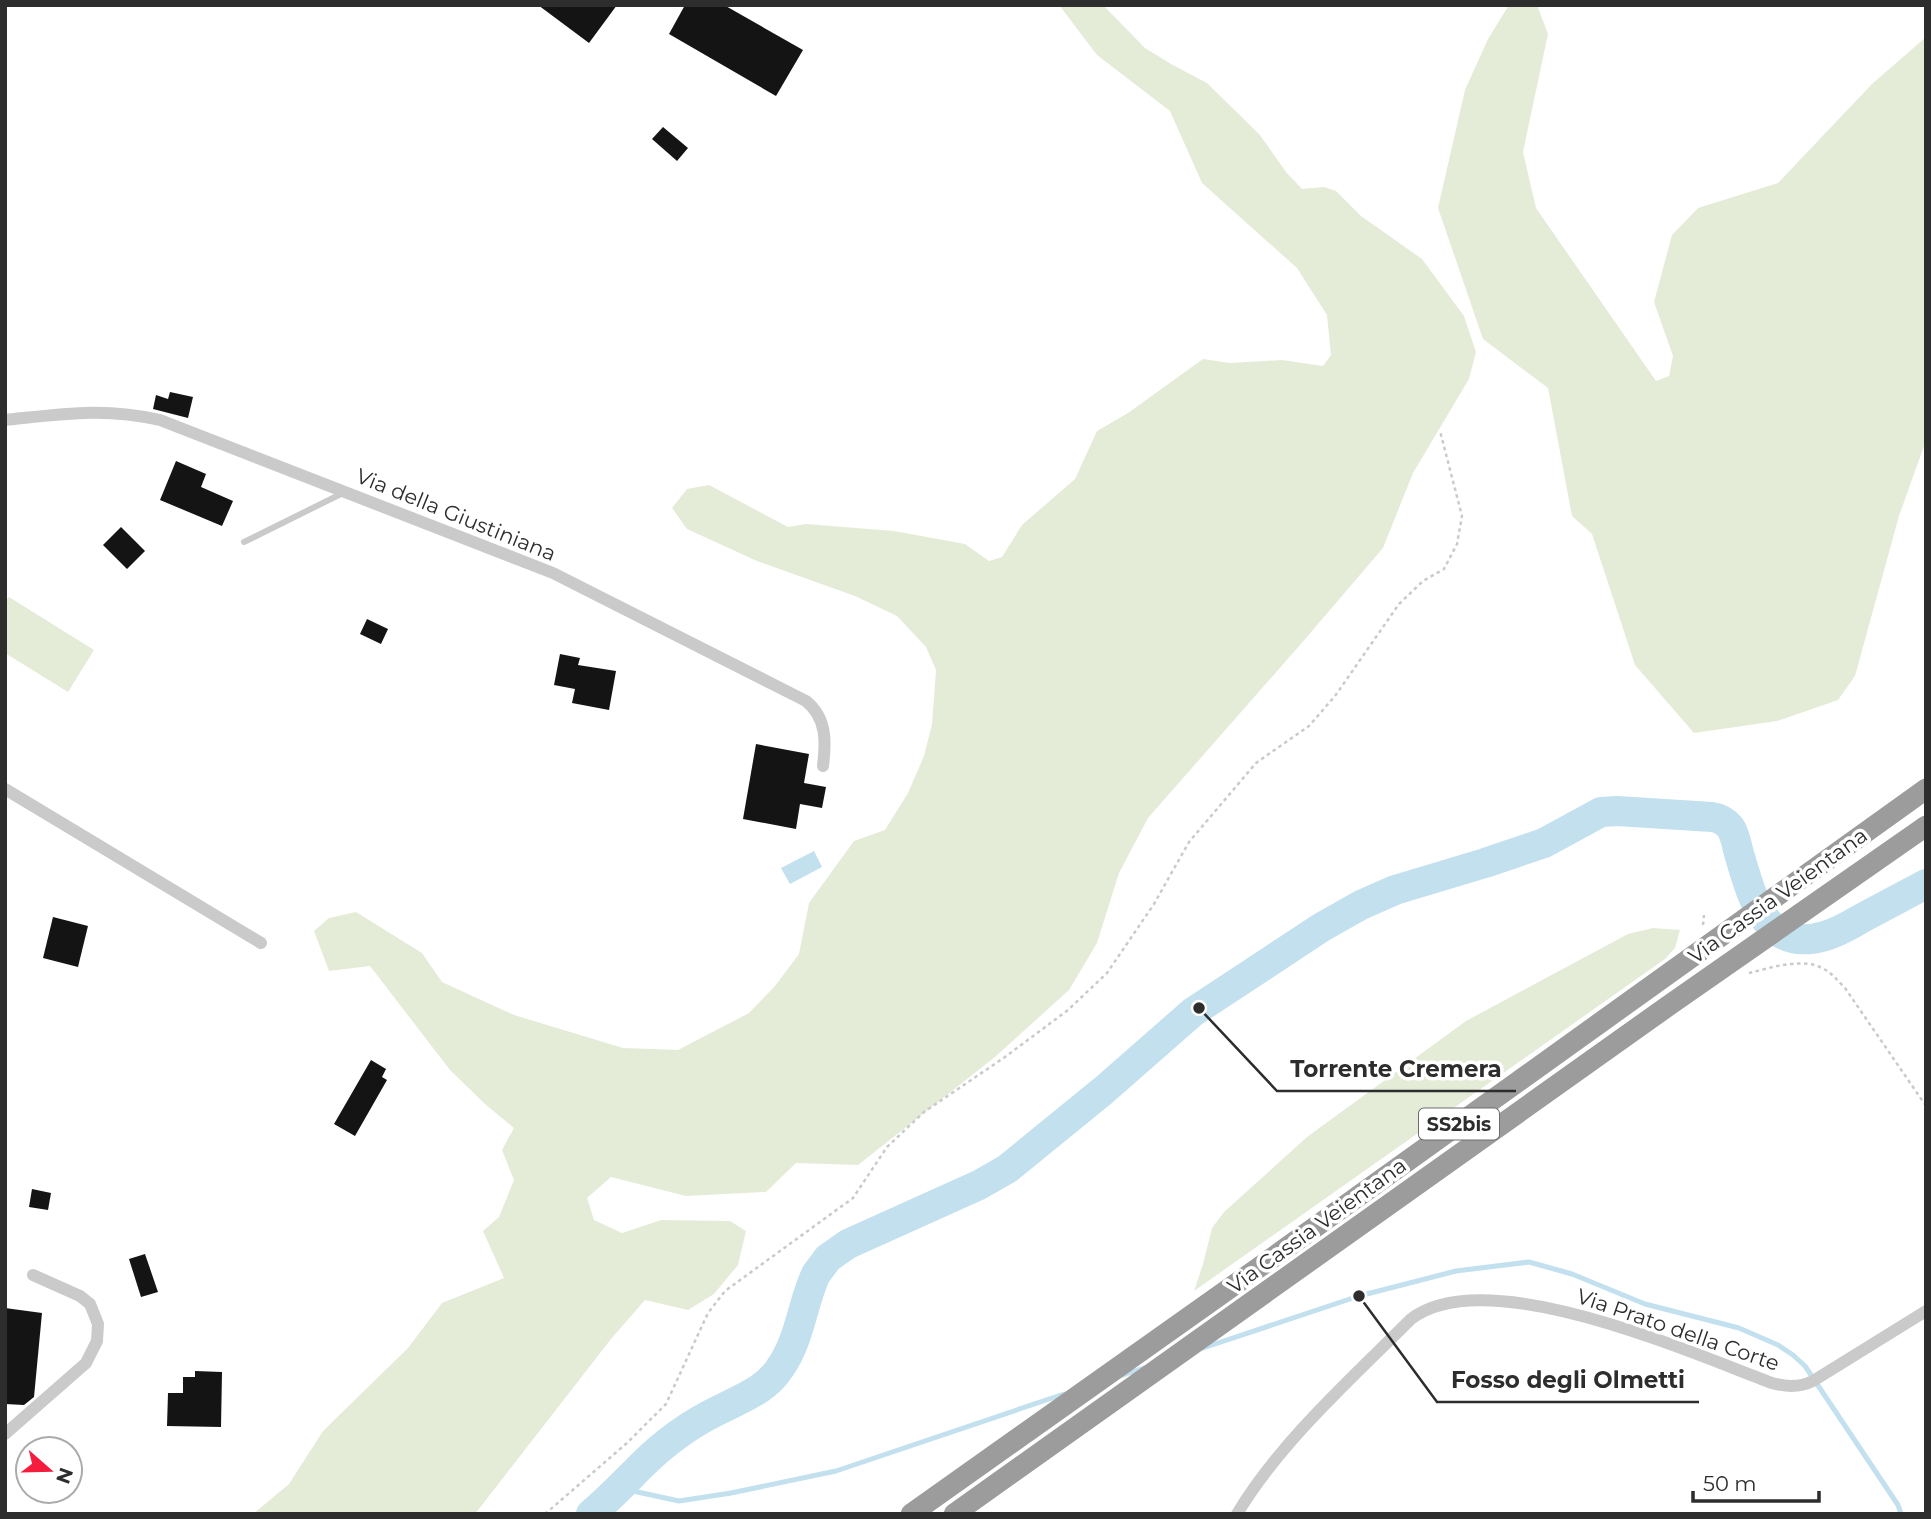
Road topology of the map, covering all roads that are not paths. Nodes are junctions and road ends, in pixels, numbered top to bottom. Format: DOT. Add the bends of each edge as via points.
graph roads {
  1 [pos="5,420"];
  2 [pos="346,492"];
  3 [pos="244,542"];
  4 [pos="823,766"];
  5 [pos="5,789"];
  6 [pos="1926,789"];
  7 [pos="1926,826"];
  8 [pos="261,943"];
  9 [pos="33,1275"];
  10 [pos="1926,1311"];
  11 [pos="5,1434"];
  12 [pos="911,1514"];
  13 [pos="954,1514"];
  14 [pos="1237,1514"];
  1 -- 2 [label="street, Via della Giustiniana" via="88,412 139,415"];
  2 -- 3 [label="lane"];
  2 -- 4 [label="street, Via della Giustiniana" via="553,573 801,697 821,720"];
  5 -- 8 [label="street"];
  6 -- 12 [label="highway, Via Cassia Veientana / SS2bis"];
  7 -- 13 [label="highway, Via Cassia Veientana / SS2bis"];
  9 -- 11 [label="street" via="85,1300 95,1314 98,1335 86,1363"];
  10 -- 14 [label="street, Via Prato della Corte" via="1807,1384 1789,1386 1574,1314 1501,1300 1444,1305 1418,1314 1358,1372 1289,1443"];
}
